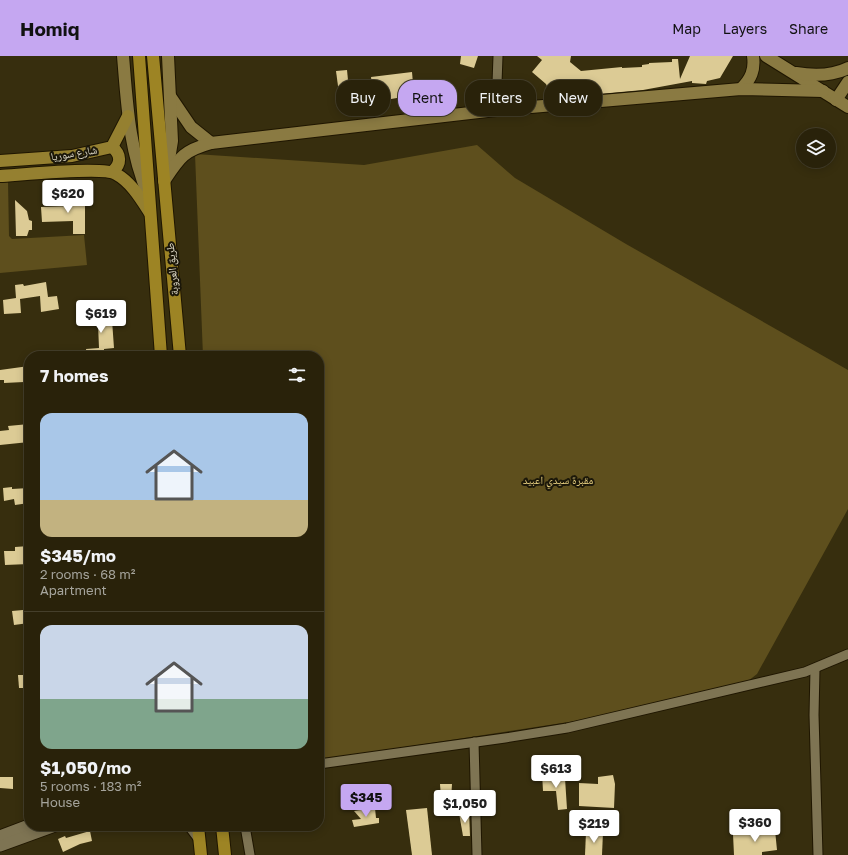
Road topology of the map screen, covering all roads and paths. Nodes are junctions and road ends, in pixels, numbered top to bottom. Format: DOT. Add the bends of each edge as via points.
graph roads {
  1 [pos="124,56"];
  2 [pos="139,56"];
  3 [pos="153,56"];
  4 [pos="168,56"];
  5 [pos="498,56"];
  6 [pos="753,56"];
  7 [pos="766,56"];
  8 [pos="848,68"];
  9 [pos="788,70"];
  10 [pos="497,80"];
  11 [pos="848,82"];
  12 [pos="741,89"];
  13 [pos="823,91"];
  14 [pos="169,95"];
  15 [pos="844,102"];
  16 [pos="536,107"];
  17 [pos="465,114"];
  18 [pos="128,116"];
  19 [pos="211,143"];
  20 [pos="112,147"];
  21 [pos="0,161"];
  22 [pos="112,172"];
  23 [pos="0,176"];
  24 [pos="164,181"];
  25 [pos="149,195"];
  26 [pos="150,213"];
  27 [pos="161,351"];
  28 [pos="180,351"];
  29 [pos="848,654"];
  30 [pos="815,669"];
  31 [pos="474,742"];
  32 [pos="324,763"];
  33 [pos="24,827"];
  34 [pos="41,831"];
  35 [pos="194,831"];
  36 [pos="198,831"];
  37 [pos="223,831"];
  38 [pos="246,831"];
  39 [pos="0,836"];
  40 [pos="199,838"];
  41 [pos="0,846"];
  42 [pos="201,855"];
  43 [pos="225,855"];
  44 [pos="250,855"];
  45 [pos="477,855"];
  46 [pos="818,855"];
  1 -- 18 [label="main road, طريق العروبة"];
  2 -- 25 [label="highway, طريق العروبة"];
  3 -- 24 [label="highway, طريق العروبة"];
  4 -- 14 [label="main road, طريق العروبة"];
  5 -- 10 [label="street"];
  6 -- 12 [label="main road" via="754,70"];
  7 -- 9 [label="main road"];
  8 -- 9 [label="main road" via="817,75"];
  9 -- 13 [label="main road"];
  11 -- 15 [label="main road"];
  12 -- 13 [label="main road"];
  12 -- 16 [label="main road"];
  13 -- 15 [label="main road"];
  14 -- 19 [label="main road" via="191,127"];
  14 -- 24 [label="main road, طريق العروبة" via="172,141"];
  17 -- 19 [label="main road"];
  18 -- 20 [label="main road, شارع سوريا"];
  18 -- 25 [label="main road, طريق العروبة" via="136,160"];
  19 -- 24 [label="main road" via="187,152 178,160"];
  20 -- 21 [label="main road, شارع سوريا" via="72,156"];
  20 -- 22 [label="main road" via="120,159 117,168"];
  22 -- 23 [label="main road, شارع سوريا"];
  22 -- 26 [label="main road" via="134,190"];
  24 -- 28 [label="highway, طريق العروبة"];
  25 -- 26 [label="highway, طريق العروبة"];
  26 -- 27 [label="highway, طريق العروبة"];
  29 -- 30 [label="street"];
  30 -- 31 [label="street" via="598,721"];
  30 -- 46 [label="street"];
  31 -- 32 [label="street"];
  31 -- 45 [label="street"];
  33 -- 39 [label="street"];
  34 -- 41 [label="street"];
  35 -- 40 [label="street"];
  36 -- 40 [label="highway"];
  37 -- 43 [label="highway"];
  38 -- 44 [label="street"];
  40 -- 42 [label="highway"];
}
